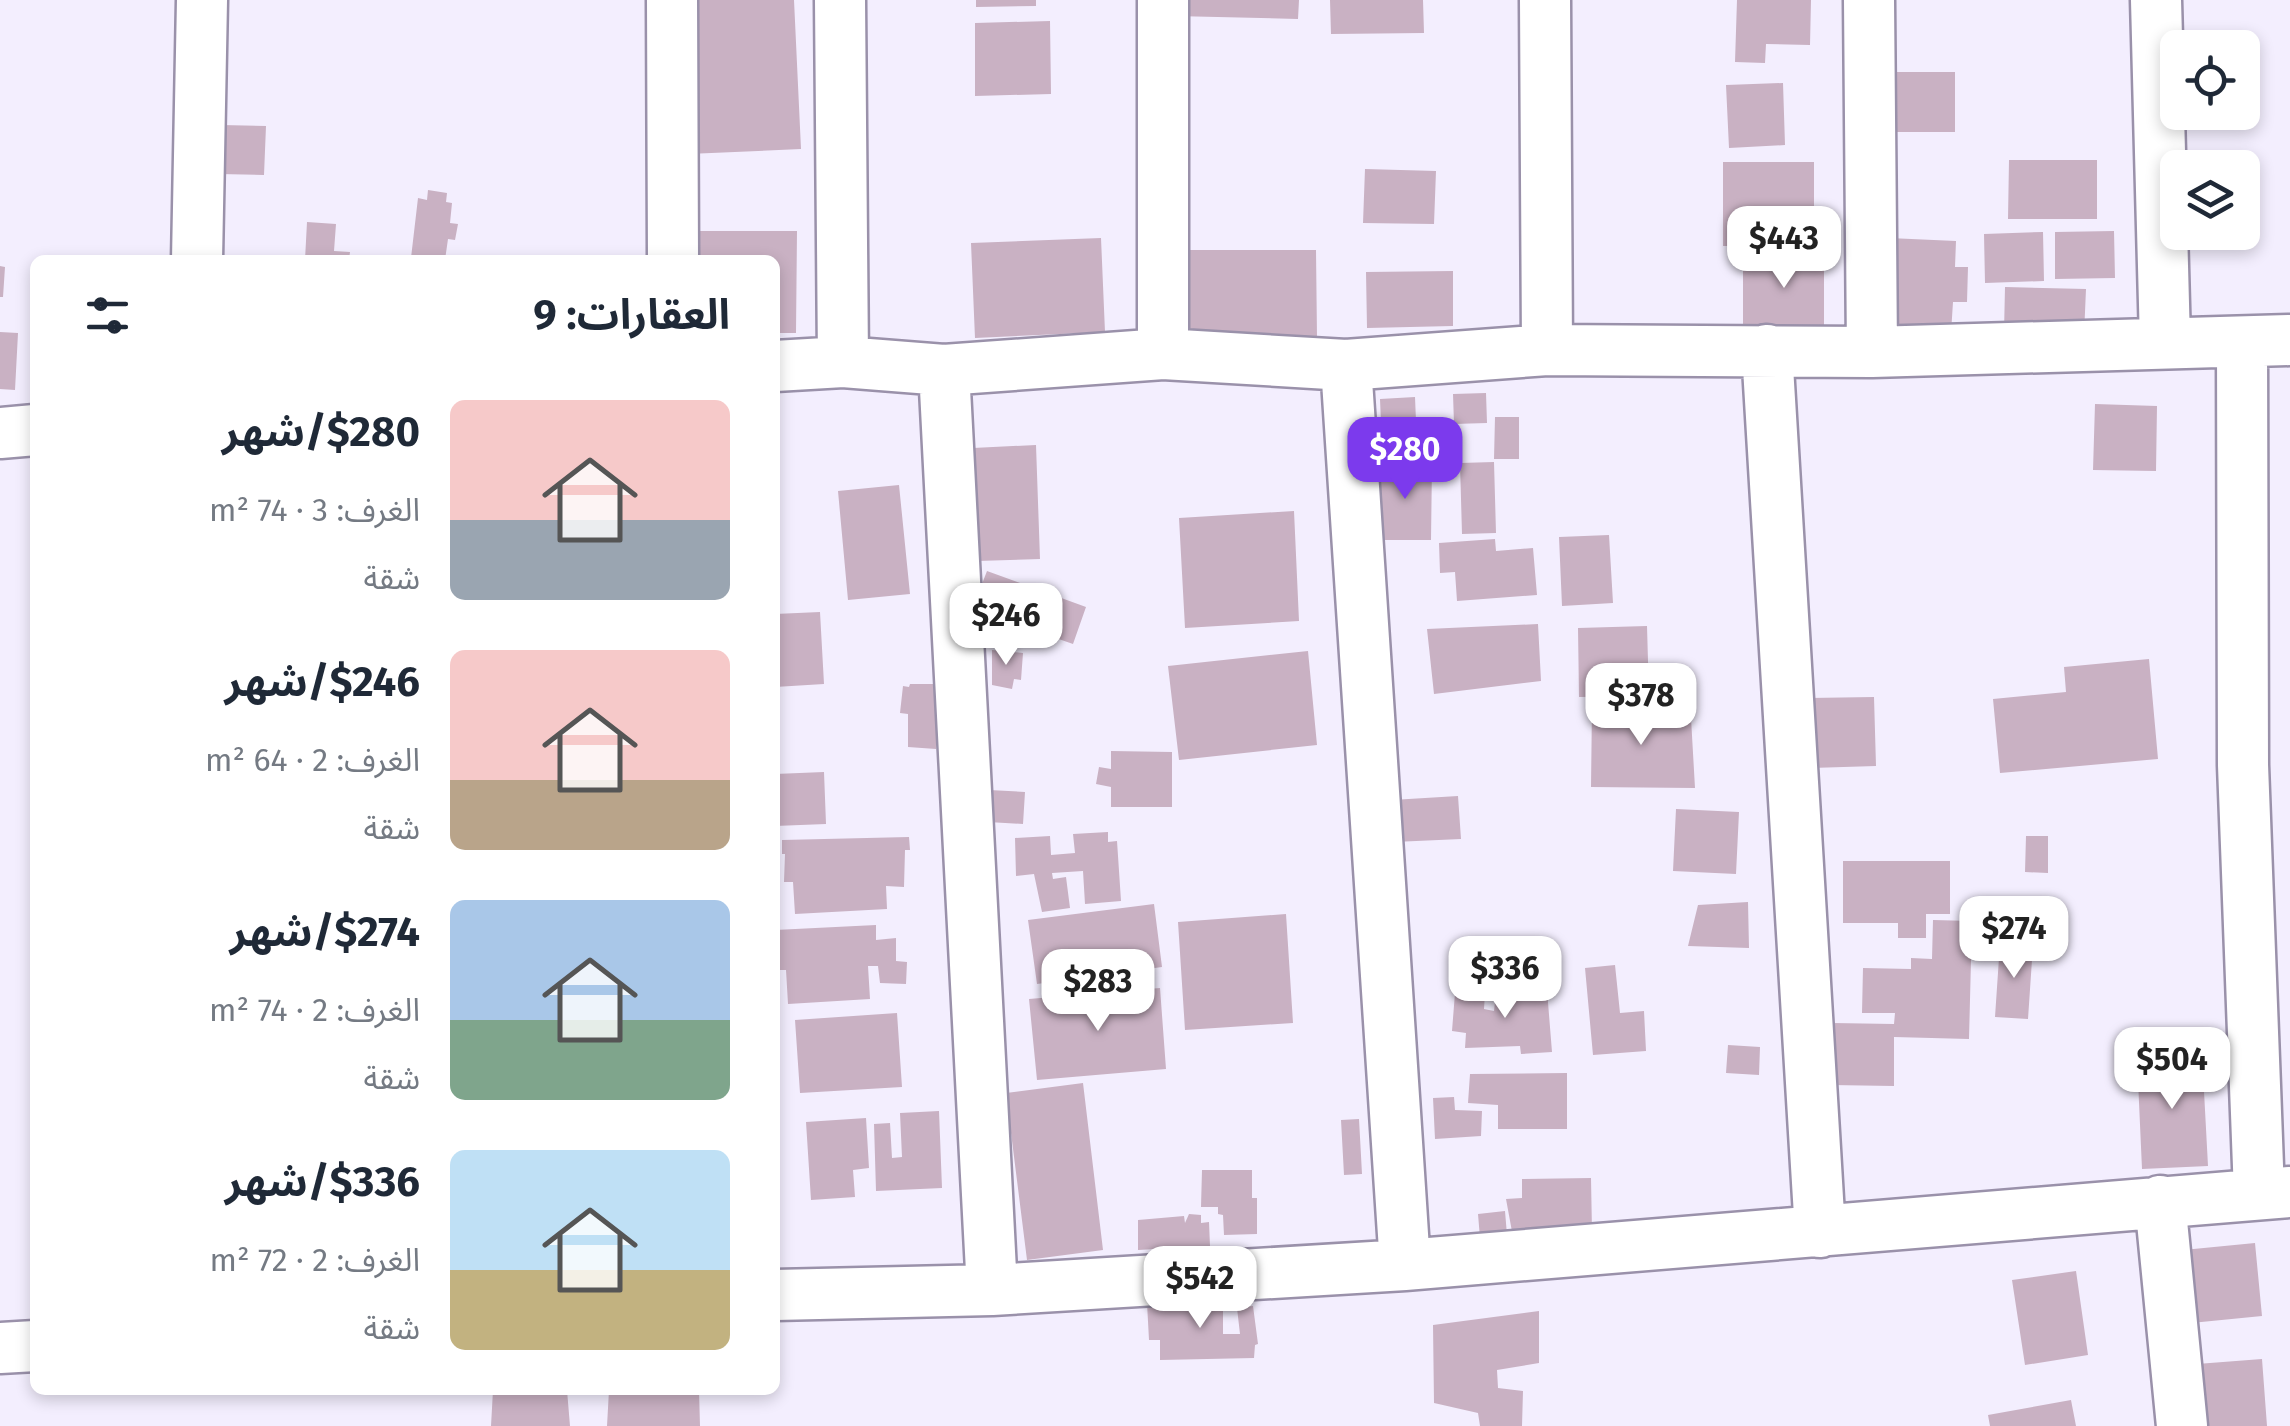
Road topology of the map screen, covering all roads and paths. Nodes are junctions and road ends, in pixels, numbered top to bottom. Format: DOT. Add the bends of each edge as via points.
graph roads {
  1 [pos="202,0"];
  2 [pos="672,0"];
  3 [pos="840,0"];
  4 [pos="1163,0"];
  5 [pos="1545,0"];
  6 [pos="1868,0"];
  7 [pos="2156,0"];
  8 [pos="198,255"];
  9 [pos="673,255"];
  10 [pos="2165,342"];
  11 [pos="2266,342"];
  12 [pos="1547,350"];
  13 [pos="1767,350"];
  14 [pos="1872,352"];
  15 [pos="1162,354"];
  16 [pos="843,362"];
  17 [pos="1346,364"];
  18 [pos="780,366"];
  19 [pos="944,370"];
  20 [pos="30,430"];
  21 [pos="0,433"];
  22 [pos="2274,1193"];
  23 [pos="2160,1201"];
  24 [pos="1820,1232"];
  25 [pos="1405,1265"];
  26 [pos="992,1290"];
  27 [pos="780,1295"];
  28 [pos="30,1346"];
  29 [pos="0,1348"];
  30 [pos="2182,1426"];
  1 -- 8 [label="street"];
  2 -- 9 [label="street"];
  3 -- 16 [label="street"];
  4 -- 15 [label="street"];
  5 -- 12 [label="street"];
  6 -- 14 [label="street"];
  7 -- 10 [label="street"];
  10 -- 11 [label="street"];
  10 -- 14 [label="street"];
  11 -- 22 [label="street" via="2243,765"];
  12 -- 13 [label="street"];
  12 -- 17 [label="street"];
  13 -- 14 [label="street"];
  13 -- 24 [label="street"];
  15 -- 17 [label="street"];
  15 -- 19 [label="street"];
  16 -- 18 [label="street"];
  16 -- 19 [label="street"];
  17 -- 25 [label="street"];
  19 -- 26 [label="street"];
  20 -- 21 [label="street"];
  22 -- 23 [label="street"];
  23 -- 24 [label="street"];
  23 -- 30 [label="street"];
  24 -- 25 [label="street"];
  25 -- 26 [label="street"];
  26 -- 27 [label="street"];
  28 -- 29 [label="street"];
}
